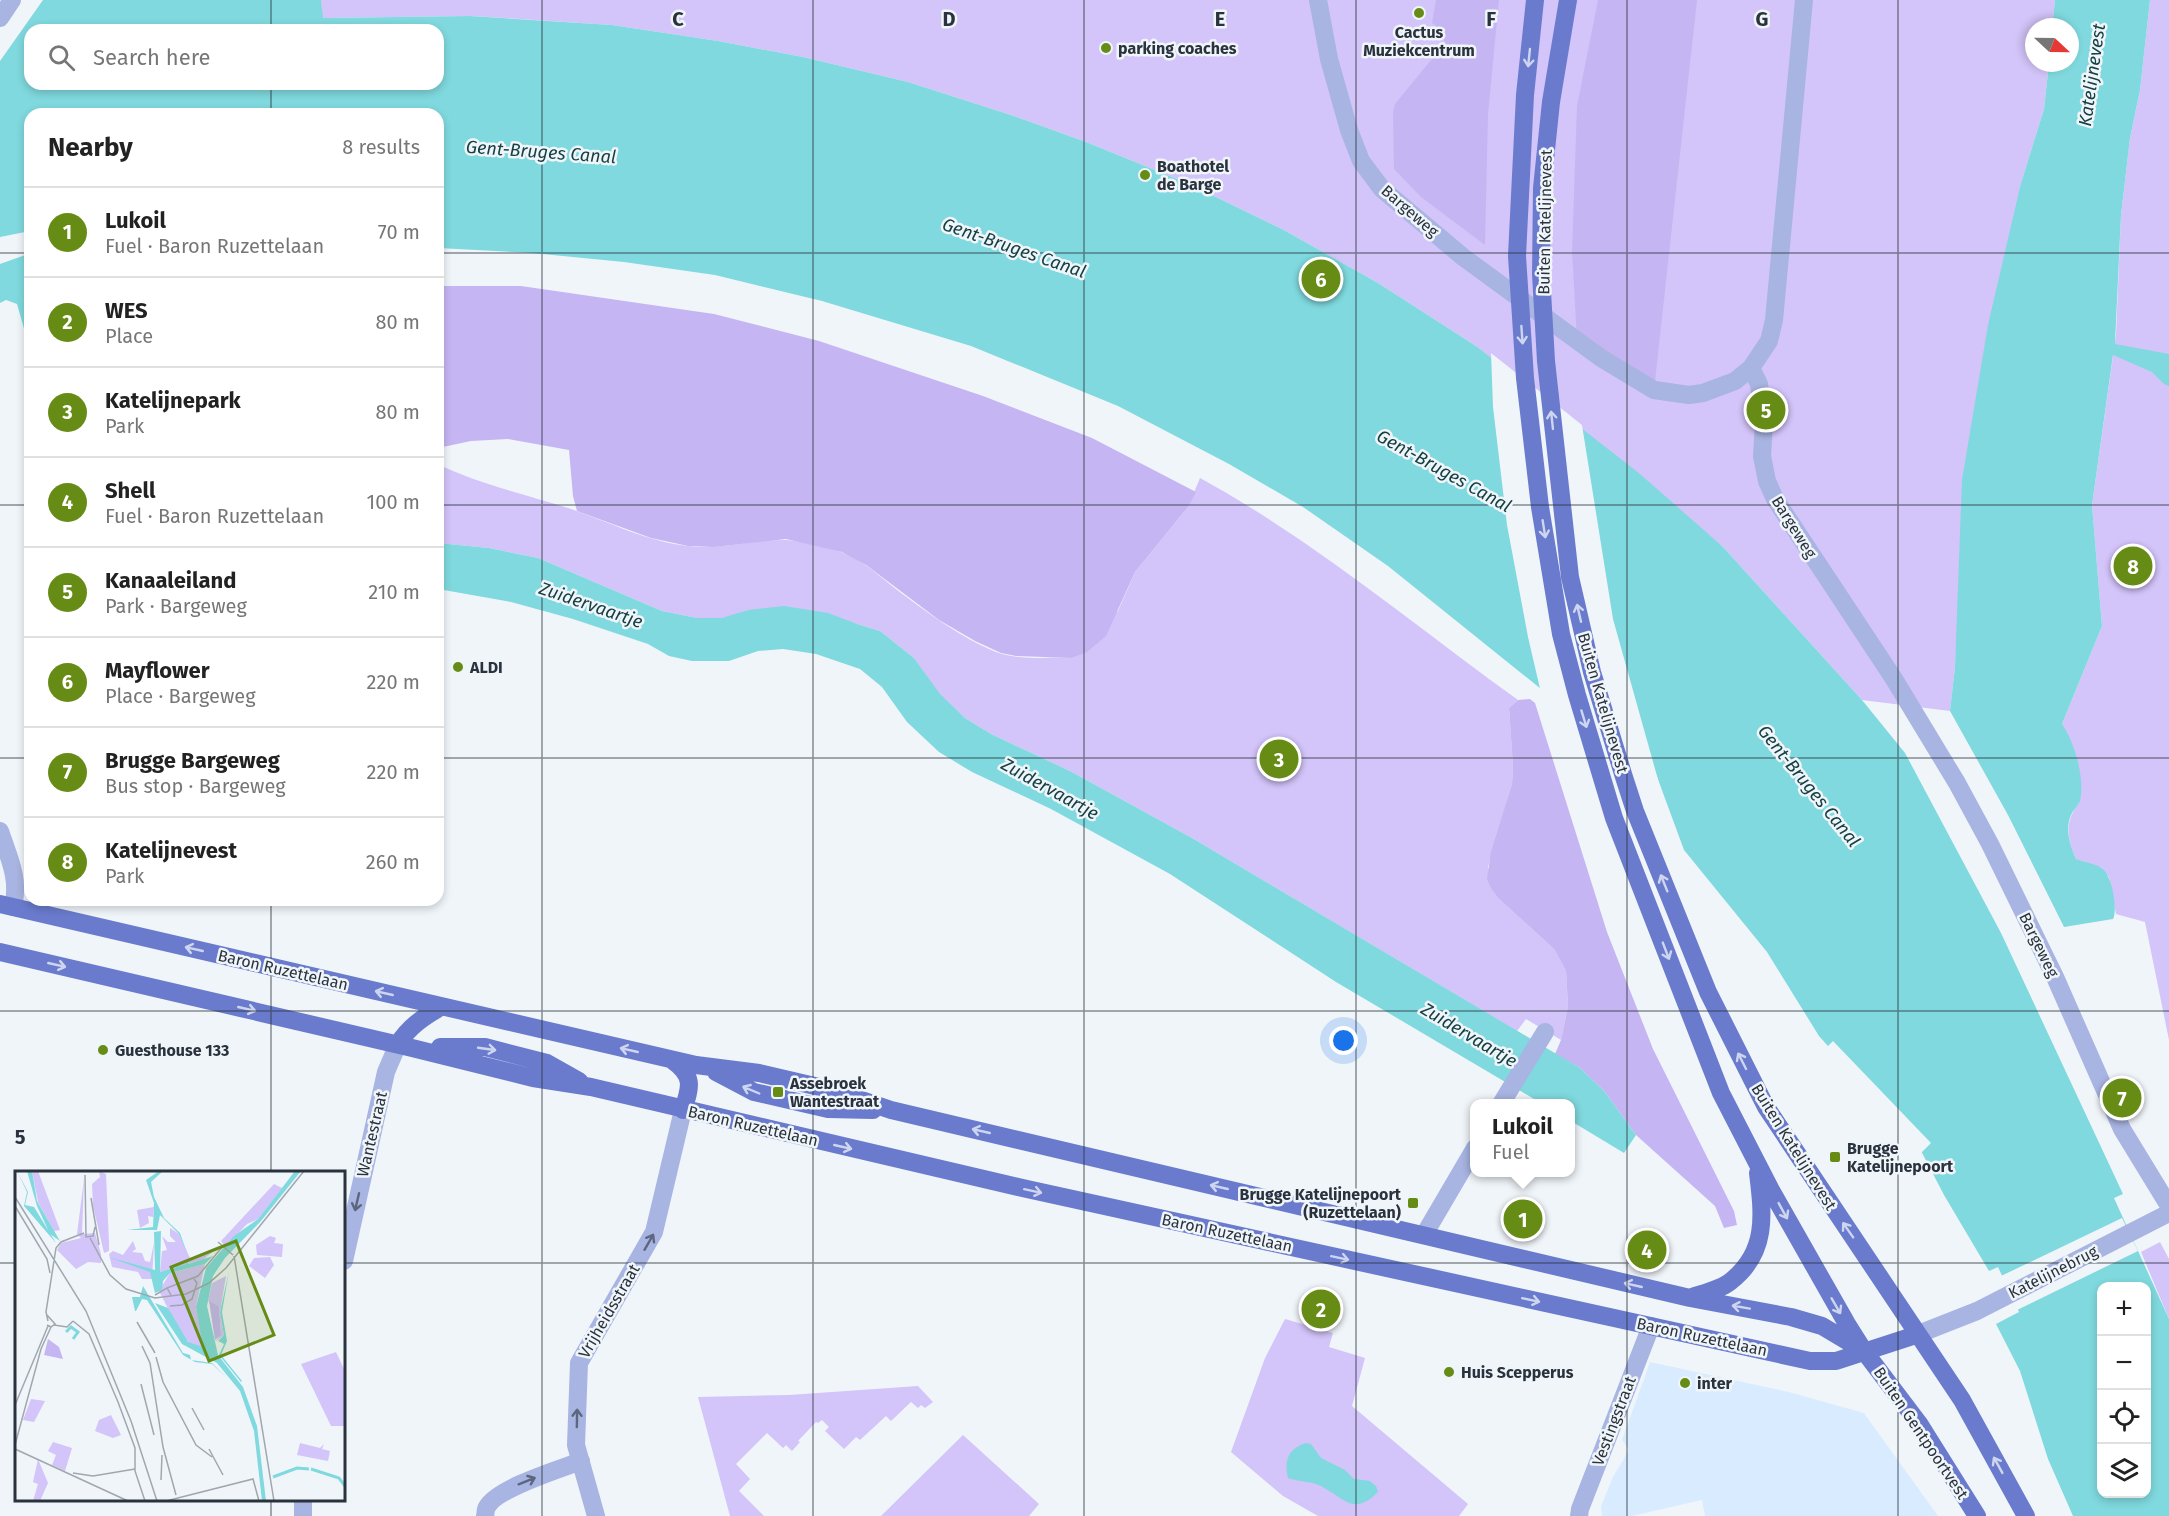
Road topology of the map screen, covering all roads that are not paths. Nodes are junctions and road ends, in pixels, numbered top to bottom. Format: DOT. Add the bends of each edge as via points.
graph roads {
  1 [pos="12,0"];
  2 [pos="1318,0"];
  3 [pos="1535,0"];
  4 [pos="1568,0"];
  5 [pos="1804,0"];
  6 [pos="0,18"];
  7 [pos="1751,369"];
  8 [pos="0,831"];
  9 [pos="6,906"];
  10 [pos="0,952"];
  11 [pos="441,1007"];
  12 [pos="1545,1032"];
  13 [pos="403,1045"];
  14 [pos="672,1059"];
  15 [pos="1503,1099"];
  16 [pos="683,1110"];
  17 [pos="1470,1157"];
  18 [pos="1756,1162"];
  19 [pos="2167,1197"];
  20 [pos="2169,1213"];
  21 [pos="1424,1235"];
  22 [pos="345,1256"];
  23 [pos="1690,1298"];
  24 [pos="1977,1311"];
  25 [pos="1651,1326"];
  26 [pos="1916,1335"];
  27 [pos="1864,1351"];
  28 [pos="580,1461"];
  29 [pos="485,1516"];
  30 [pos="597,1516"];
  31 [pos="1579,1516"];
  32 [pos="1977,1516"];
  33 [pos="2026,1516"];
  1 -- 6 [label="street"];
  2 -- 7 [label="street, Bargeweg" via="1329,59 1354,144 1375,179 1400,206 1601,358 1654,390 1703,393 1735,381"];
  3 -- 18 [label="main road, Buiten Katelijnevest, one-way" via="1525,96 1517,256 1526,390 1561,634 1614,818 1721,1093"];
  26 -- 4 [label="main road, Buiten Katelijnevest, one-way" via="1766,1107 1707,992 1635,811 1592,672 1570,577 1549,395 1541,274 1542,188"];
  5 -- 7 [label="street" via="1774,320 1769,341"];
  7 -- 19 [label="street, Bargeweg" via="1759,384 1764,422 1762,456 1775,499 1894,679 1957,783 2055,977 2122,1129"];
  8 -- 9 [label="street" via="15,879 16,892"];
  11 -- 9 [label="main road, Baron Ruzettelaan, one-way"];
  10 -- 13 [label="main road, Baron Ruzettelaan, one-way"];
  11 -- 13 [label="main road" via="420,1018 406,1032"];
  14 -- 11 [label="main road, Baron Ruzettelaan, one-way"];
  12 -- 15 [label="street"];
  13 -- 16 [label="main road, Baron Ruzettelaan, one-way"];
  13 -- 22 [label="street, Wantestraat, one-way" via="386,1072"];
  14 -- 16 [label="main road" via="689,1078"];
  21 -- 14 [label="main road, Baron Ruzettelaan, one-way" via="891,1110 828,1109 754,1092 706,1067"];
  16 -- 25 [label="main road, Baron Ruzettelaan, one-way"];
  28 -- 16 [label="street, Vrijheidsstraat, one-way" via="576,1445 579,1363 654,1232"];
  17 -- 21 [label="street"];
  18 -- 23 [label="main road" via="1763,1215 1758,1248 1730,1283"];
  18 -- 27 [label="main road, Buiten Katelijnevest, one-way"];
  20 -- 24 [label="street, Katelijnebrug"];
  23 -- 21 [label="main road, Baron Ruzettelaan, one-way"];
  27 -- 23 [label="main road, Baron Ruzettelaan, one-way" via="1822,1326"];
  24 -- 26 [label="street, Baron Ruzettelaan"];
  25 -- 27 [label="main road, Baron Ruzettelaan" via="1810,1361 1836,1360"];
  25 -- 31 [label="street, Vestingstraat"];
  26 -- 27 [label="main road, Baron Ruzettelaan"];
  33 -- 26 [label="main road, one-way" via="1962,1400"];
  27 -- 32 [label="main road, Buiten Gentpoortvest" via="1920,1425"];
  29 -- 28 [label="street, one-way" via="494,1498"];
  28 -- 30 [label="street, Vrijheidsstraat"];
}
